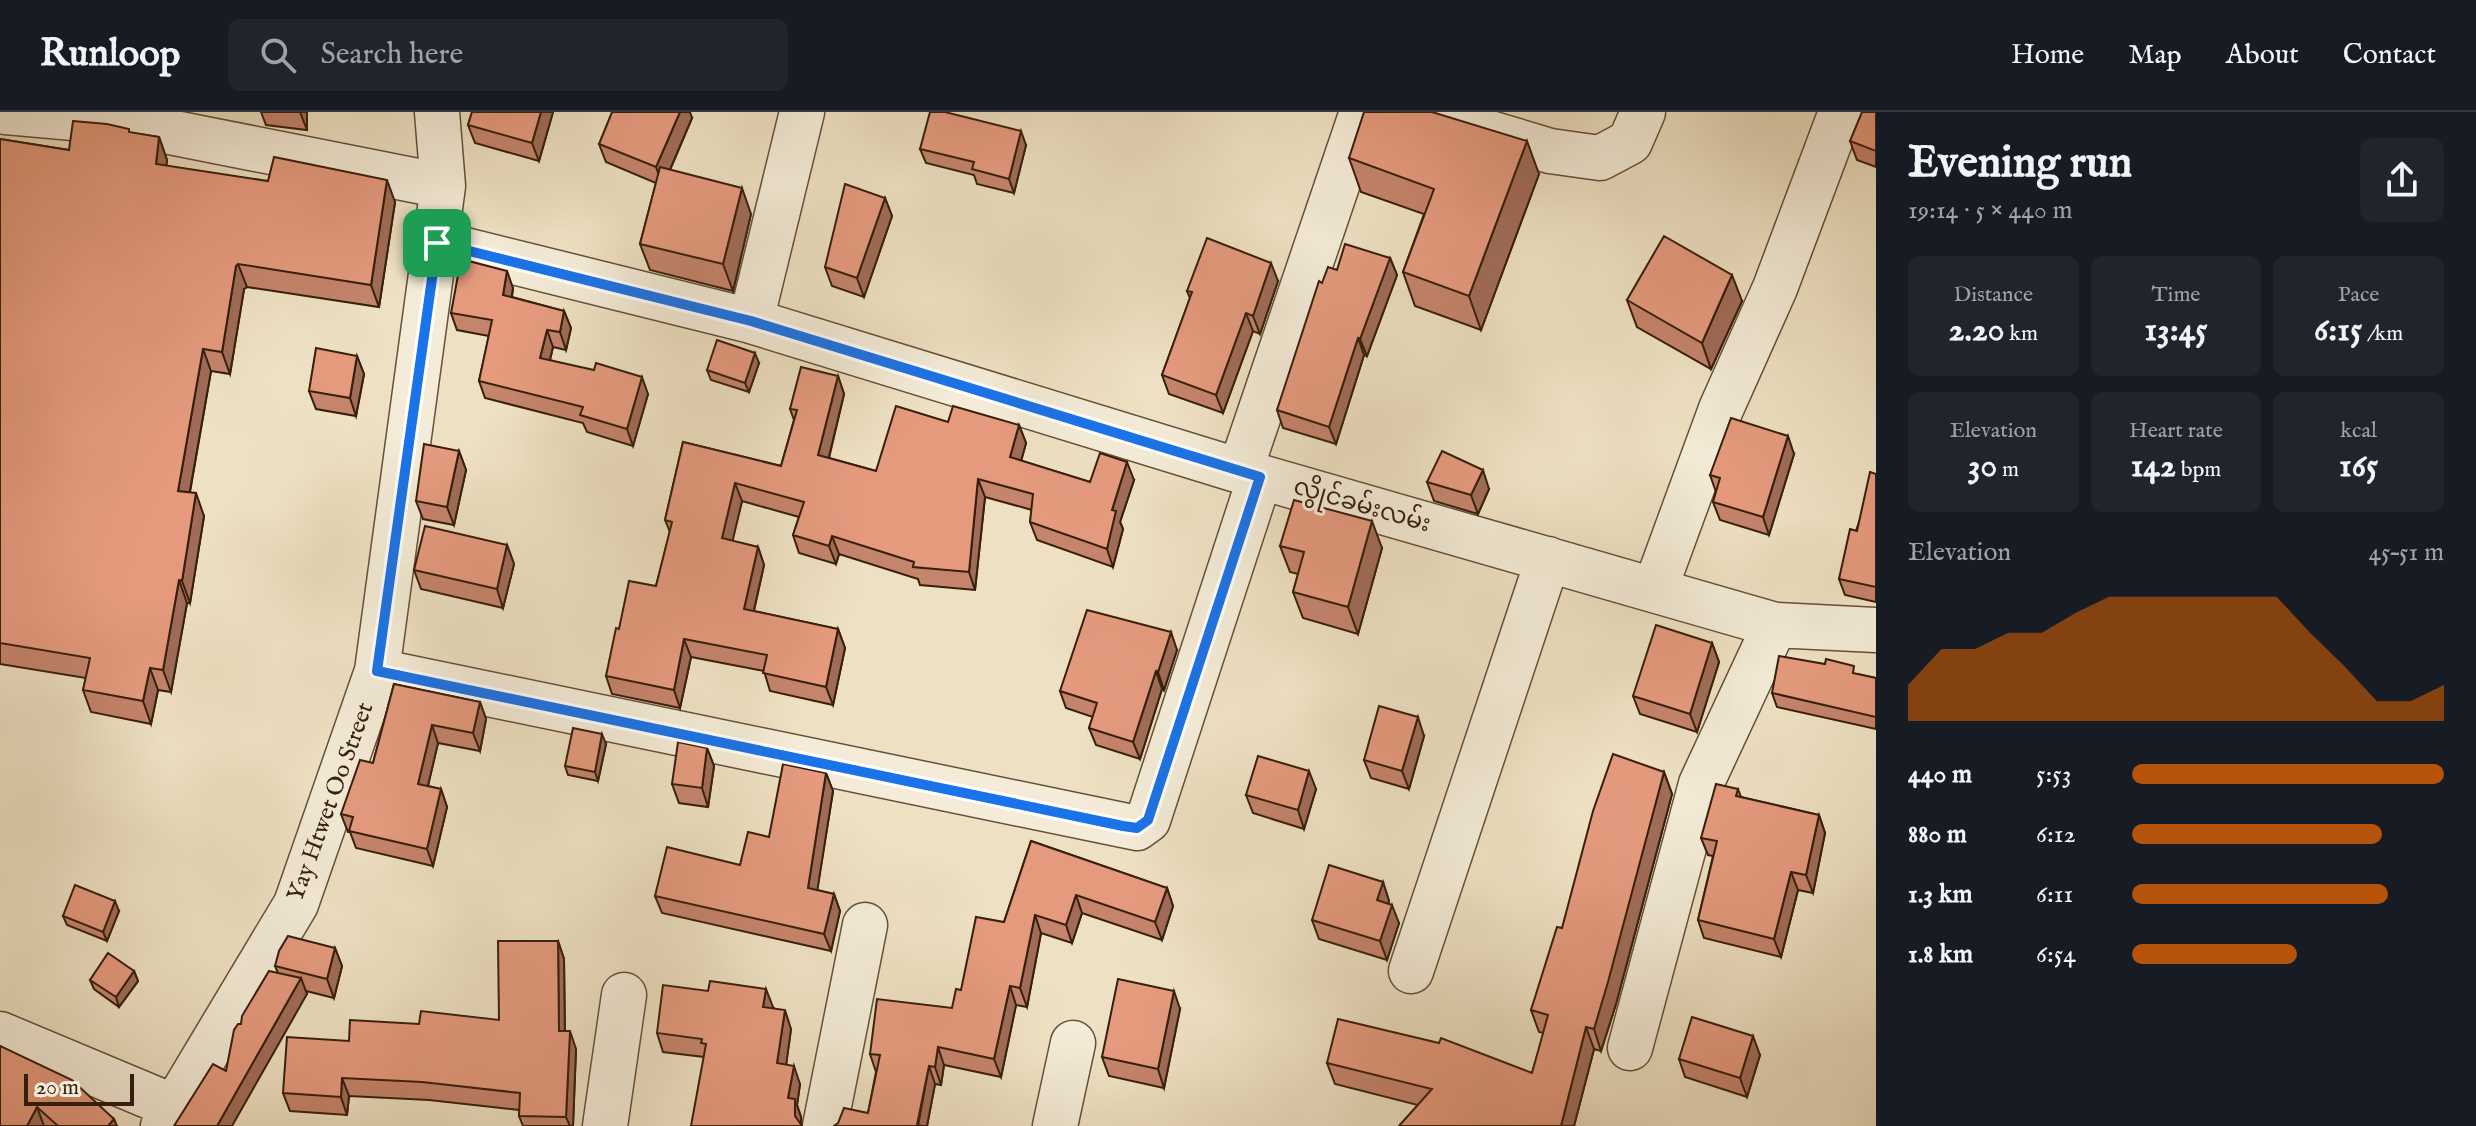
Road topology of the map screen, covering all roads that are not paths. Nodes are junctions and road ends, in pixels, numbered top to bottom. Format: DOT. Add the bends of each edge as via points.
graph roads {
  1 [pos="6,112"];
  2 [pos="437,112"];
  3 [pos="802,112"];
  4 [pos="1362,112"];
  5 [pos="1420,112"];
  6 [pos="1643,112"];
  7 [pos="1841,112"];
  8 [pos="443,186"];
  9 [pos="437,243"];
  10 [pos="751,321"];
  11 [pos="1250,474"];
  12 [pos="1548,559"];
  13 [pos="1655,589"];
  14 [pos="1775,625"];
  15 [pos="1876,630"];
  16 [pos="377,671"];
  17 [pos="865,925"];
  18 [pos="1411,971"];
  19 [pos="624,995"];
  20 [pos="0,1034"];
  21 [pos="1073,1043"];
  22 [pos="1630,1048"];
  23 [pos="168,1116"];
  24 [pos="605,1126"];
  25 [pos="825,1126"];
  26 [pos="1055,1126"];
  1 -- 8 [label="street" via="119,122"];
  2 -- 8 [label="street, Yay Htwet Oo Street"];
  3 -- 10 [label="street"];
  4 -- 11 [label="street"];
  5 -- 6 [label="street" via="1550,151 1600,158 1630,142"];
  7 -- 13 [label="street"];
  8 -- 9 [label="street, Yay Htwet Oo Street"];
  9 -- 10 [label="street, လွိုင်ခမ်းလမ်း"];
  9 -- 16 [label="street, Yay Htwet Oo Street"];
  10 -- 11 [label="street, လွိုင်ခမ်းလမ်း"];
  11 -- 12 [label="street, လွိုင်ခမ်းလမ်း"];
  11 -- 16 [label="street" via="1148,820 1137,828"];
  12 -- 13 [label="street, လွိုင်ခမ်းလမ်း"];
  12 -- 18 [label="street"];
  13 -- 14 [label="street, လွိုင်ခမ်းလမ်း"];
  14 -- 15 [label="street, လွိုင်ခမ်းလမ်း"];
  14 -- 22 [label="street" via="1701,784"];
  16 -- 23 [label="street, Yay Htwet Oo Street" via="296,904"];
  17 -- 25 [label="street"];
  19 -- 24 [label="street"];
  20 -- 23 [label="street"];
  21 -- 26 [label="street"];
}
